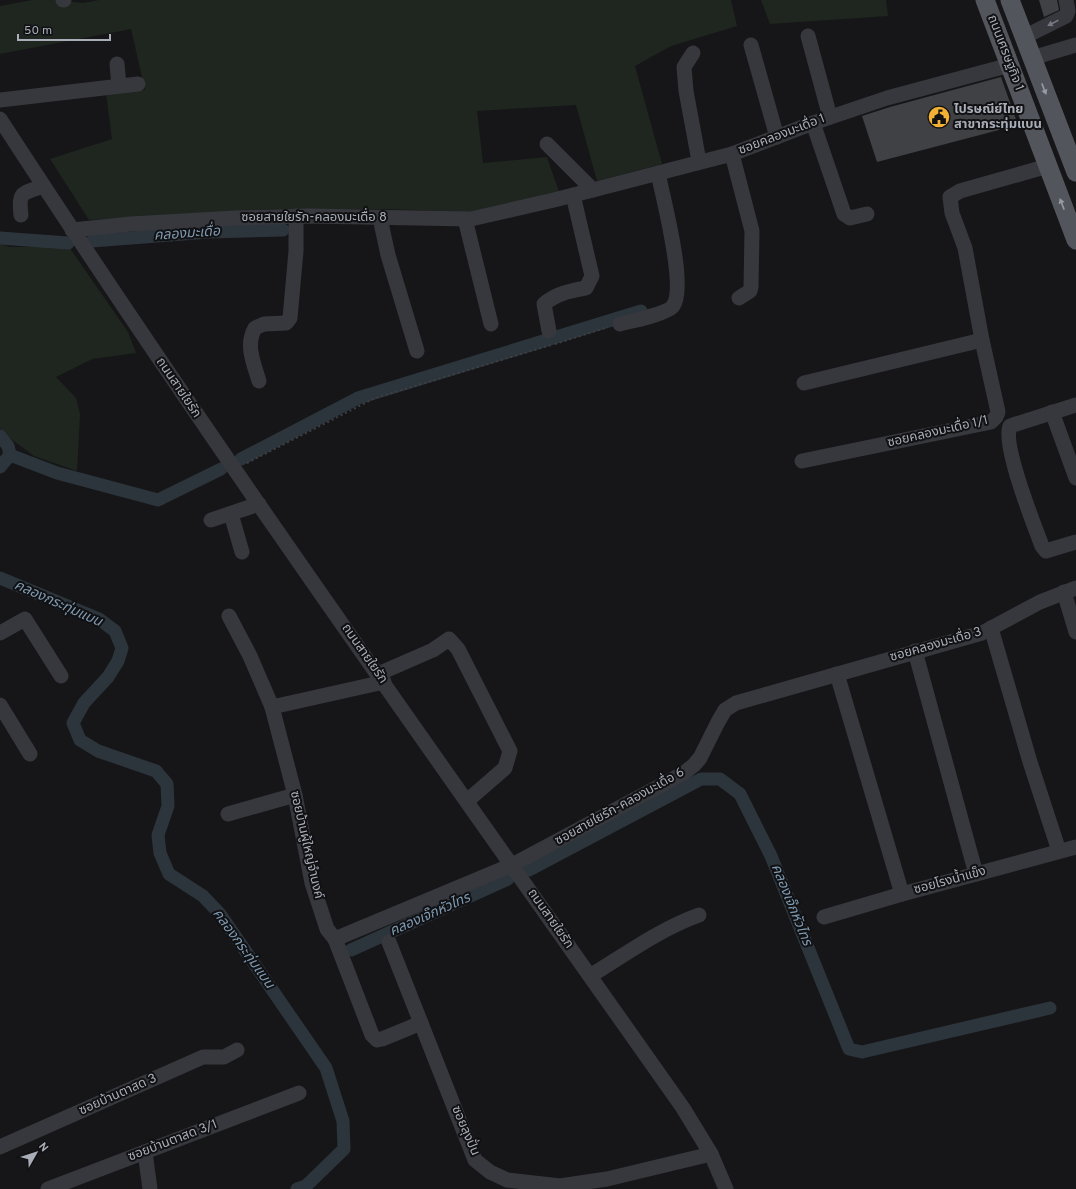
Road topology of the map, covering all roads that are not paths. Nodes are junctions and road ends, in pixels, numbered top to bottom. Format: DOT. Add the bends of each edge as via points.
graph roads {
  1 [pos="985,0"];
  2 [pos="1066,0"];
  3 [pos="1013,1"];
  4 [pos="808,36"];
  5 [pos="1024,37"];
  6 [pos="1076,45"];
  7 [pos="751,46"];
  8 [pos="693,53"];
  9 [pos="1032,58"];
  10 [pos="117,64"];
  11 [pos="1010,65"];
  12 [pos="138,84"];
  13 [pos="119,86"];
  14 [pos="0,100"];
  15 [pos="830,117"];
  16 [pos="0,119"];
  17 [pos="813,123"];
  18 [pos="777,138"];
  19 [pos="547,144"];
  20 [pos="732,154"];
  21 [pos="699,161"];
  22 [pos="1048,166"];
  23 [pos="1076,172"];
  24 [pos="658,173"];
  25 [pos="44,186"];
  26 [pos="593,190"];
  27 [pos="573,195"];
  28 [pos="554,200"];
  29 [pos="867,214"];
  30 [pos="21,215"];
  31 [pos="296,216"];
  32 [pos="380,218"];
  33 [pos="465,220"];
  34 [pos="72,230"];
  35 [pos="1076,240"];
  36 [pos="739,298"];
  37 [pos="491,324"];
  38 [pos="620,324"];
  39 [pos="549,331"];
  40 [pos="982,340"];
  41 [pos="417,351"];
  42 [pos="259,381"];
  43 [pos="804,383"];
  44 [pos="1076,405"];
  45 [pos="1052,412"];
  46 [pos="802,461"];
  47 [pos="1076,478"];
  48 [pos="259,504"];
  49 [pos="231,514"];
  50 [pos="211,520"];
  51 [pos="1076,542"];
  52 [pos="242,552"];
  53 [pos="1070,590"];
  54 [pos="229,616"];
  55 [pos="991,628"];
  56 [pos="1076,632"];
  57 [pos="0,633"];
  58 [pos="915,651"];
  59 [pos="837,674"];
  60 [pos="61,676"];
  61 [pos="381,678"];
  62 [pos="0,705"];
  63 [pos="272,707"];
  64 [pos="30,754"];
  65 [pos="295,795"];
  66 [pos="467,801"];
  67 [pos="228,814"];
  68 [pos="1076,847"];
  69 [pos="1059,851"];
  70 [pos="512,865"];
  71 [pos="976,874"];
  72 [pos="902,894"];
  73 [pos="699,915"];
  74 [pos="824,917"];
  75 [pos="336,939"];
  76 [pos="389,942"];
  77 [pos="590,976"];
  78 [pos="421,1023"];
  79 [pos="237,1050"];
  80 [pos="299,1093"];
  81 [pos="0,1147"];
  82 [pos="144,1152"];
  83 [pos="711,1154"];
  84 [pos="48,1189"];
  85 [pos="150,1189"];
  86 [pos="726,1189"];
  1 -- 11 [label="main road, ถนนเศรษฐกิจ 1"];
  2 -- 5 [label="street, one-way" via="1066,16"];
  3 -- 5 [label="main road, ถนนเศรษฐกิจ 1"];
  4 -- 15 [label="street"];
  5 -- 9 [label="main road, ถนนเศรษฐกิจ 1"];
  6 -- 9 [label="street"];
  7 -- 18 [label="street"];
  8 -- 21 [label="street" via="684,67"];
  9 -- 23 [label="main road, ถนนเศรษฐกิจ 1, one-way"];
  10 -- 13 [label="street"];
  11 -- 15 [label="street, ซอยคลองมะเดื่อ 1" via="887,98"];
  11 -- 22 [label="main road, ถนนเศรษฐกิจ 1"];
  12 -- 13 [label="street"];
  13 -- 14 [label="street"];
  15 -- 17 [label="street, ซอยคลองมะเดื่อ 1"];
  16 -- 25 [label="street, ถนนสายใยรัก"];
  17 -- 18 [label="street, ซอยคลองมะเดื่อ 1"];
  17 -- 29 [label="street" via="844,214 850,218"];
  18 -- 20 [label="street, ซอยคลองมะเดื่อ 1"];
  19 -- 26 [label="street"];
  20 -- 21 [label="street, ซอยคลองมะเดื่อ 1"];
  20 -- 36 [label="street" via="752,231 751,287 750,291"];
  21 -- 24 [label="street, ซอยคลองมะเดื่อ 1"];
  35 -- 22 [label="main road, ถนนเศรษฐกิจ 1, one-way"];
  22 -- 40 [label="street, ซอยคลองมะเดื่อ 1/1" via="960,191 950,197 952,213 965,248"];
  24 -- 26 [label="street, ซอยคลองมะเดื่อ 1"];
  24 -- 38 [label="street" via="677,268 676,296 672,306 665,312"];
  25 -- 30 [label="street" via="22,195 19,200"];
  25 -- 34 [label="street, ถนนสายใยรัก"];
  26 -- 27 [label="street, ซอยคลองมะเดื่อ 1"];
  27 -- 28 [label="street, ซอยคลองมะเดื่อ 1"];
  27 -- 39 [label="street" via="592,276 586,288 565,292 544,304"];
  28 -- 33 [label="street, ซอยสายใยรัก-คลองมะเดื่อ 8"];
  31 -- 32 [label="street, ซอยสายใยรัก-คลองมะเดื่อ 8"];
  31 -- 34 [label="street, ซอยสายใยรัก-คลองมะเดื่อ 8" via="191,220"];
  31 -- 42 [label="street" via="296,251 290,318 286,323 264,324 255,328 252,333 250,351"];
  32 -- 33 [label="street, ซอยสายใยรัก-คลองมะเดื่อ 8"];
  32 -- 41 [label="street" via="388,255"];
  33 -- 37 [label="street"];
  34 -- 48 [label="street, ถนนสายใยรัก"];
  40 -- 43 [label="street"];
  40 -- 46 [label="street, ซอยคลองมะเดื่อ 1/1" via="998,412 994,420"];
  44 -- 45 [label="street"];
  45 -- 47 [label="street"];
  45 -- 51 [label="street" via="1010,426 1012,455 1021,488 1044,550"];
  48 -- 49 [label="street"];
  48 -- 61 [label="street, ถนนสายใยรัก"];
  49 -- 50 [label="street"];
  49 -- 52 [label="street"];
  53 -- 55 [label="street, ซอยคลองมะเดื่อ 3" via="1040,602"];
  53 -- 56 [label="street"];
  54 -- 63 [label="street, ซอยบ้านผู้ใหญ่จำนงค์"];
  55 -- 58 [label="street, ซอยคลองมะเดื่อ 3" via="982,633"];
  55 -- 69 [label="street"];
  57 -- 60 [label="street" via="25,619"];
  58 -- 59 [label="street, ซอยคลองมะเดื่อ 3"];
  58 -- 71 [label="street"];
  59 -- 70 [label="street, ซอยสายใยรัก-คลองมะเดื่อ 6" via="736,703 725,710 700,758 684,773"];
  59 -- 72 [label="street"];
  61 -- 63 [label="street"];
  61 -- 66 [label="street, ถนนสายใยรัก"];
  61 -- 66 [label="street" via="449,639 458,649 510,752 505,768"];
  62 -- 64 [label="street"];
  63 -- 65 [label="street, ซอยบ้านผู้ใหญ่จำนงค์"];
  65 -- 67 [label="street"];
  65 -- 75 [label="street, ซอยบ้านผู้ใหญ่จำนงค์" via="312,882 327,929"];
  66 -- 70 [label="street, ถนนสายใยรัก"];
  68 -- 69 [label="street, ซอยโรงน้ำแข็ง"];
  69 -- 71 [label="street, ซอยโรงน้ำแข็ง"];
  70 -- 75 [label="street"];
  70 -- 77 [label="street, ถนนสายใยรัก"];
  71 -- 72 [label="street, ซอยโรงน้ำแข็ง"];
  72 -- 74 [label="street, ซอยโรงน้ำแข็ง"];
  73 -- 77 [label="street" via="678,922"];
  75 -- 78 [label="street, ซอยบ้านผู้ใหญ่จำนงค์" via="376,1040"];
  76 -- 78 [label="street, ซอยลุงปั่น"];
  77 -- 83 [label="street, ถนนสายใยรัก" via="683,1108"];
  78 -- 83 [label="street, ซอยลุงปั่น" via="475,1160 490,1172 508,1180 560,1186 607,1179"];
  79 -- 81 [label="street, ซอยบ้านตาสด 3" via="224,1057 203,1057"];
  80 -- 82 [label="street, ซอยบ้านตาสด 3/1"];
  82 -- 84 [label="street, ซอยบ้านตาสด 3/1"];
  82 -- 85 [label="street"];
  83 -- 86 [label="street, ถนนสายใยรัก"];
}
